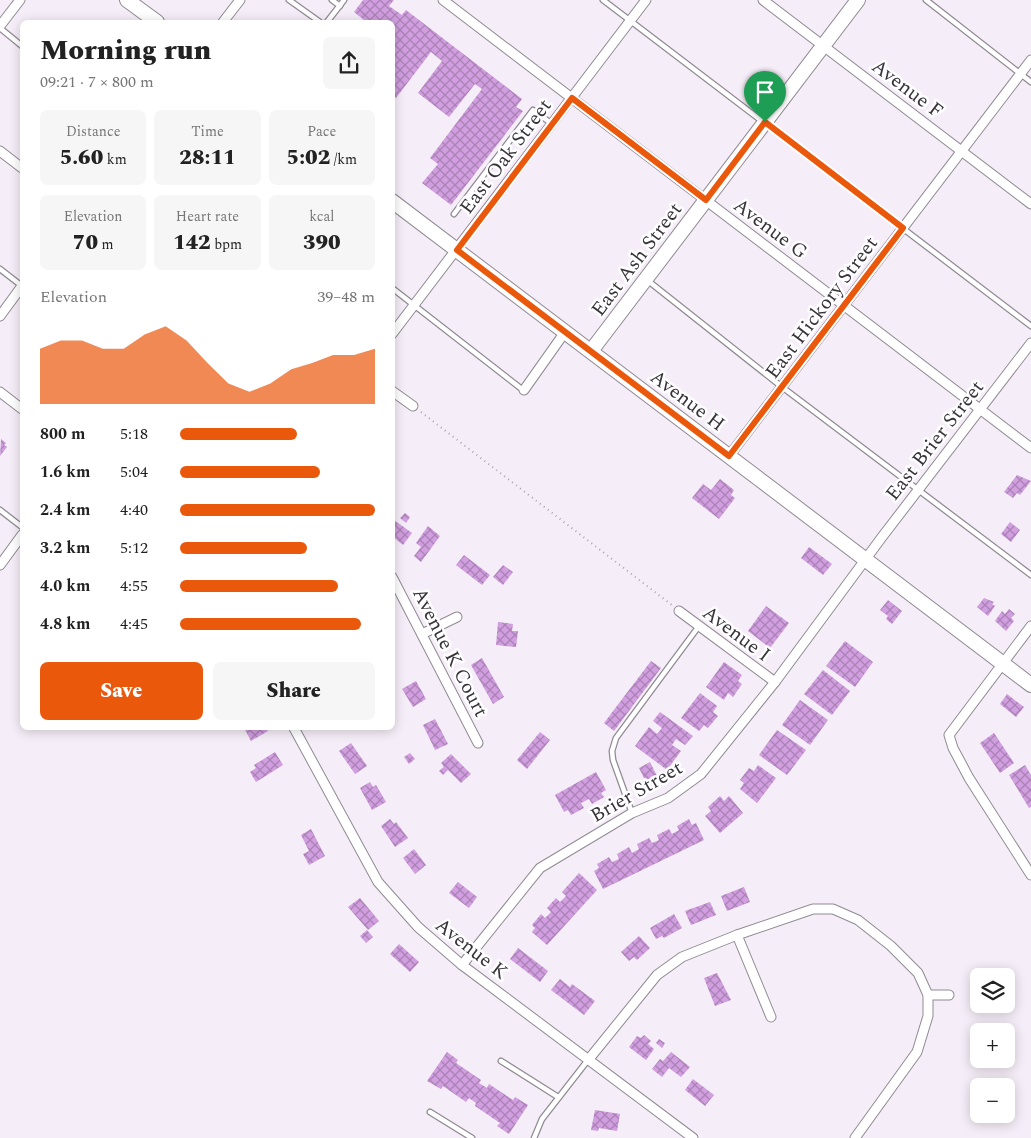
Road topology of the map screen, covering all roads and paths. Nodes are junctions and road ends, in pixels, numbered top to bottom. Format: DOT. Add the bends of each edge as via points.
graph roads {
  1 [pos="20,0"];
  2 [pos="127,0"];
  3 [pos="240,0"];
  4 [pos="289,0"];
  5 [pos="332,0"];
  6 [pos="344,0"];
  7 [pos="443,0"];
  8 [pos="603,0"];
  9 [pos="646,0"];
  10 [pos="763,0"];
  11 [pos="858,0"];
  12 [pos="926,0"];
  13 [pos="340,6"];
  14 [pos="154,20"];
  15 [pos="224,20"];
  16 [pos="317,20"];
  17 [pos="329,20"];
  18 [pos="630,20"];
  19 [pos="0,27"];
  20 [pos="20,44"];
  21 [pos="823,46"];
  22 [pos="1031,60"];
  23 [pos="1020,74"];
  24 [pos="1031,82"];
  25 [pos="572,98"];
  26 [pos="765,122"];
  27 [pos="552,124"];
  28 [pos="0,151"];
  29 [pos="961,151"];
  30 [pos="20,166"];
  31 [pos="706,200"];
  32 [pos="395,203"];
  33 [pos="1031,204"];
  34 [pos="454,214"];
  35 [pos="903,228"];
  36 [pos="457,250"];
  37 [pos="0,270"];
  38 [pos="646,279"];
  39 [pos="20,285"];
  40 [pos="20,289"];
  41 [pos="395,290"];
  42 [pos="415,305"];
  43 [pos="844,305"];
  44 [pos="0,316"];
  45 [pos="1031,326"];
  46 [pos="395,330"];
  47 [pos="565,332"];
  48 [pos="1031,343"];
  49 [pos="590,351"];
  50 [pos="782,387"];
  51 [pos="524,390"];
  52 [pos="0,392"];
  53 [pos="395,393"];
  54 [pos="413,406"];
  55 [pos="20,407"];
  56 [pos="980,409"];
  57 [pos="1031,448"];
  58 [pos="729,456"];
  59 [pos="918,489"];
  60 [pos="0,510"];
  61 [pos="20,525"];
  62 [pos="20,538"];
  63 [pos="866,560"];
  64 [pos="0,565"];
  65 [pos="1031,575"];
  66 [pos="395,584"];
  67 [pos="679,611"];
  68 [pos="457,617"];
  69 [pos="699,626"];
  70 [pos="1031,626"];
  71 [pos="422,634"];
  72 [pos="1003,663"];
  73 [pos="775,682"];
  74 [pos="1031,684"];
  75 [pos="295,730"];
  76 [pos="478,743"];
  77 [pos="632,813"];
  78 [pos="1031,875"];
  79 [pos="737,935"];
  80 [pos="462,965"];
  81 [pos="949,994"];
  82 [pos="928,995"];
  83 [pos="772,1017"];
  84 [pos="589,1059"];
  85 [pos="501,1061"];
  86 [pos="558,1097"];
  87 [pos="430,1112"];
  88 [pos="472,1138"];
  89 [pos="535,1138"];
  90 [pos="693,1138"];
  91 [pos="854,1138"];
  1 -- 19 [label="street"];
  2 -- 14 [label="street"];
  3 -- 15 [label="street"];
  4 -- 16 [label="lane"];
  5 -- 13 [label="lane"];
  6 -- 13 [label="lane"];
  7 -- 25 [label="street, Avenue G"];
  8 -- 18 [label="lane"];
  9 -- 18 [label="street, East Oak Street"];
  10 -- 21 [label="street, Avenue F"];
  11 -- 21 [label="street, East Ash Street"];
  12 -- 23 [label="lane"];
  13 -- 17 [label="lane"];
  18 -- 25 [label="street, East Oak Street"];
  18 -- 26 [label="lane"];
  19 -- 20 [label="lane"];
  21 -- 26 [label="street, East Ash Street"];
  21 -- 29 [label="street, Avenue F"];
  22 -- 23 [label="street, East Hickory Street"];
  23 -- 24 [label="lane"];
  23 -- 29 [label="street, East Hickory Street"];
  25 -- 27 [label="street, East Oak Street"];
  25 -- 31 [label="street, Avenue G"];
  26 -- 31 [label="street, East Ash Street"];
  26 -- 35 [label="lane"];
  27 -- 34 [label="lane" via="533,110"];
  27 -- 36 [label="street, East Oak Street"];
  28 -- 30 [label="street"];
  29 -- 33 [label="street, Avenue F"];
  29 -- 35 [label="street, East Hickory Street"];
  31 -- 38 [label="street, East Ash Street"];
  31 -- 43 [label="street, Avenue G"];
  32 -- 36 [label="street, Avenue H"];
  35 -- 43 [label="street, East Hickory Street"];
  35 -- 45 [label="lane"];
  36 -- 42 [label="street, East Oak Street"];
  36 -- 47 [label="street, Avenue H"];
  37 -- 39 [label="lane"];
  38 -- 49 [label="street, East Ash Street"];
  38 -- 50 [label="lane"];
  40 -- 44 [label="street"];
  41 -- 42 [label="lane"];
  42 -- 46 [label="street, East Oak Street"];
  42 -- 51 [label="lane"];
  43 -- 50 [label="street, East Hickory Street"];
  43 -- 56 [label="street, Avenue G"];
  47 -- 49 [label="street, Avenue H"];
  47 -- 51 [label="street"];
  48 -- 56 [label="street, East Brier Street"];
  49 -- 58 [label="street, Avenue H"];
  50 -- 58 [label="street, East Hickory Street"];
  50 -- 59 [label="lane"];
  52 -- 55 [label="street"];
  53 -- 54 [label="street"];
  54 -- 67 [label="path"];
  56 -- 57 [label="street, Avenue G"];
  56 -- 59 [label="street, East Brier Street"];
  58 -- 63 [label="street, Avenue H"];
  59 -- 63 [label="street, East Brier Street"];
  59 -- 65 [label="lane"];
  60 -- 61 [label="lane"];
  62 -- 64 [label="street"];
  63 -- 72 [label="street, Avenue H"];
  63 -- 73 [label="street, Brier Street"];
  66 -- 71 [label="street, Avenue K Court"];
  67 -- 69 [label="street, Avenue I"];
  68 -- 71 [label="street"];
  69 -- 73 [label="street, Avenue I"];
  69 -- 77 [label="lane" via="616,738 613,760"];
  70 -- 72 [label="street"];
  71 -- 76 [label="street, Avenue K Court"];
  72 -- 74 [label="street, Avenue H"];
  72 -- 78 [label="street" via="949,735 952,748 969,778"];
  73 -- 77 [label="street, Brier Street" via="701,774 668,798"];
  75 -- 80 [label="street, Avenue K" via="378,882 418,927"];
  77 -- 80 [label="street, Brier Street" via="540,868"];
  79 -- 82 [label="street" via="813,909 833,909 858,920 891,946 918,973"];
  79 -- 83 [label="street"];
  79 -- 84 [label="street" via="682,958 658,975"];
  80 -- 84 [label="street, Avenue K"];
  81 -- 82 [label="street"];
  82 -- 91 [label="street" via="928,1016 917,1052"];
  84 -- 86 [label="lane"];
  84 -- 90 [label="street, Avenue K"];
  85 -- 86 [label="lane"];
  86 -- 89 [label="lane" via="542,1119"];
  87 -- 88 [label="lane"];
}
